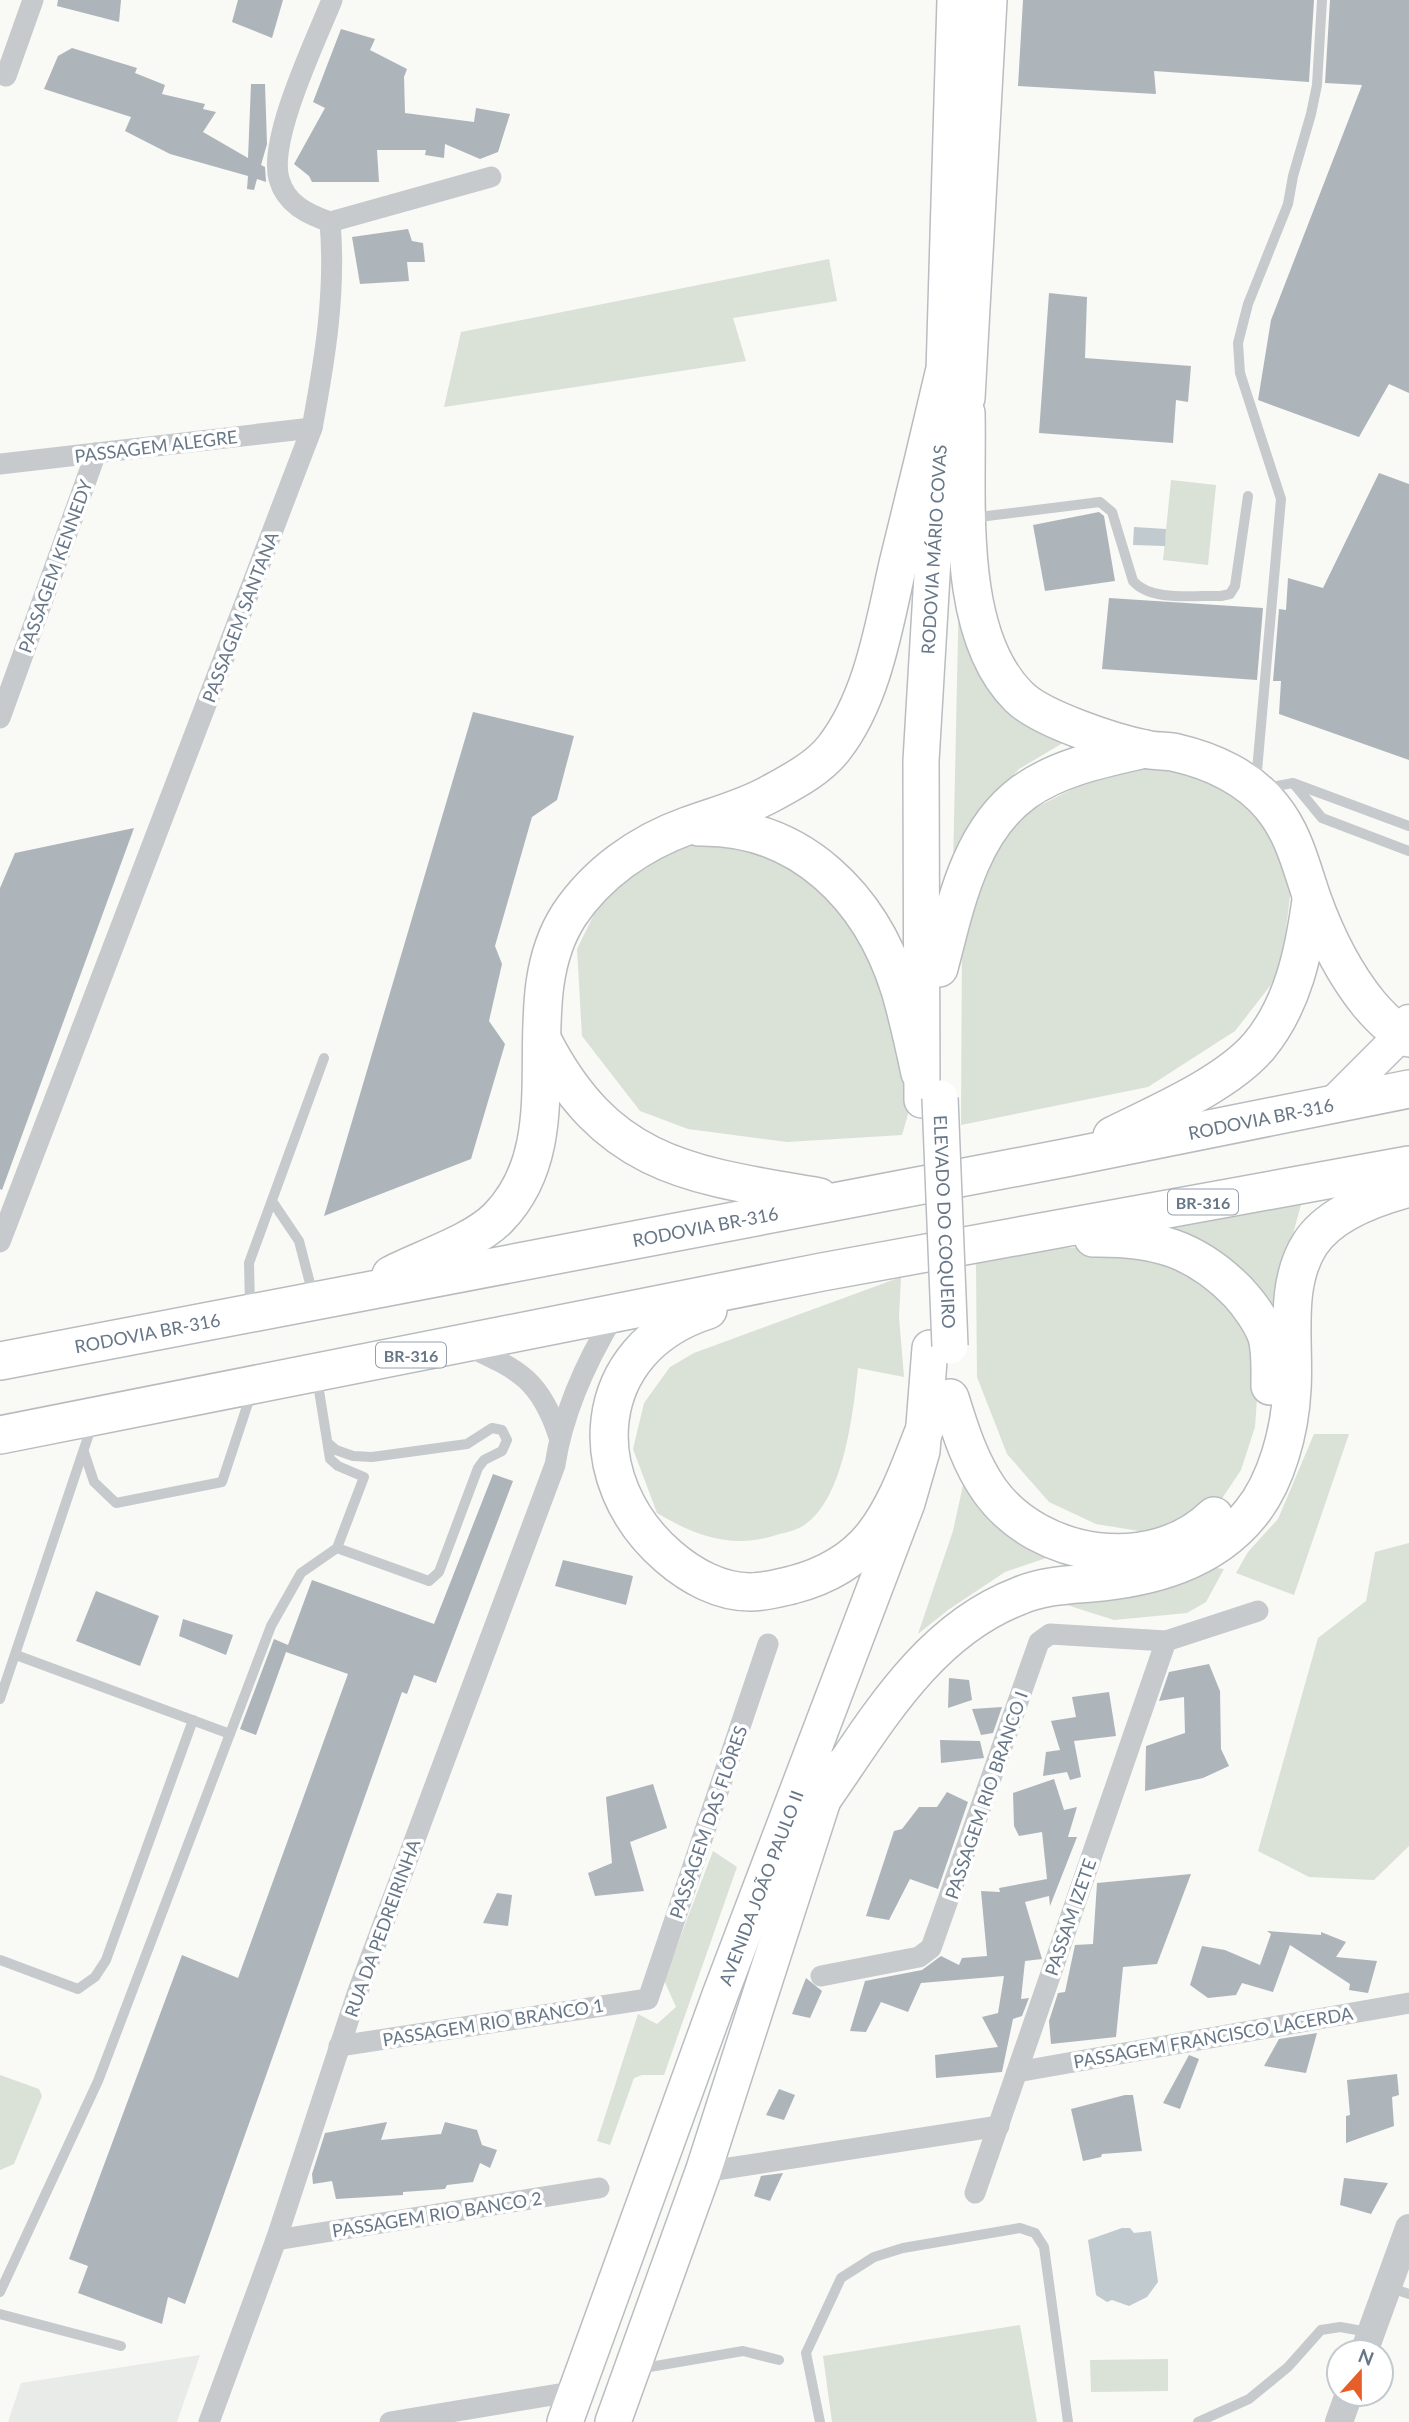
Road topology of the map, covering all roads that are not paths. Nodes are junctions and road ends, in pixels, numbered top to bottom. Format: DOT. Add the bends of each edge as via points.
graph roads {
  1 [pos="33,0"];
  2 [pos="332,0"];
  3 [pos="955,0"];
  4 [pos="989,0"];
  5 [pos="1322,0"];
  6 [pos="6,76"];
  7 [pos="491,177"];
  8 [pos="330,222"];
  9 [pos="944,373"];
  10 [pos="966,414"];
  11 [pos="312,428"];
  12 [pos="96,453"];
  13 [pos="0,464"];
  14 [pos="1248,496"];
  15 [pos="968,519"];
  16 [pos="0,718"];
  17 [pos="1145,749"];
  18 [pos="1293,783"];
  19 [pos="1255,789"];
  20 [pos="1409,826"];
  21 [pos="684,827"];
  22 [pos="1409,850"];
  23 [pos="1312,896"];
  24 [pos="939,968"];
  25 [pos="1406,1031"];
  26 [pos="541,1037"];
  27 [pos="324,1058"];
  28 [pos="1409,1089"];
  29 [pos="927,1090"];
  30 [pos="1332,1104"];
  31 [pos="1070,1157"];
  32 [pos="1409,1165"];
  33 [pos="1409,1188"];
  34 [pos="272,1200"];
  35 [pos="841,1201"];
  36 [pos="997,1239"];
  37 [pos="0,1242"];
  38 [pos="822,1272"];
  39 [pos="365,1292"];
  40 [pos="315,1301"];
  41 [pos="251,1313"];
  42 [pos="615,1314"];
  43 [pos="466,1345"];
  44 [pos="940,1347"];
  45 [pos="0,1361"];
  46 [pos="316,1372"];
  47 [pos="254,1384"];
  48 [pos="950,1398"];
  49 [pos="95,1416"];
  50 [pos="926,1426"];
  51 [pos="0,1436"];
  52 [pos="559,1437"];
  53 [pos="328,1443"];
  54 [pos="83,1452"];
  55 [pos="372,1457"];
  56 [pos="364,1477"];
  57 [pos="337,1548"];
  58 [pos="1258,1611"];
  59 [pos="1166,1641"];
  60 [pos="768,1644"];
  61 [pos="16,1655"];
  62 [pos="0,1699"];
  63 [pos="193,1720"];
  64 [pos="230,1734"];
  65 [pos="823,1798"];
  66 [pos="0,1960"];
  67 [pos="821,1976"];
  68 [pos="648,1999"];
  69 [pos="1409,2003"];
  70 [pos="339,2046"];
  71 [pos="1017,2072"];
  72 [pos="999,2126"];
  73 [pos="704,2172"];
  74 [pos="599,2188"];
  75 [pos="975,2193"];
  76 [pos="1409,2228"];
  77 [pos="276,2240"];
  78 [pos="1398,2291"];
  79 [pos="0,2292"];
  80 [pos="0,2314"];
  81 [pos="1360,2338"];
  82 [pos="1369,2338"];
  83 [pos="121,2346"];
  84 [pos="779,2360"];
  85 [pos="631,2370"];
  86 [pos="571,2406"];
  87 [pos="209,2422"];
  88 [pos="390,2422"];
  89 [pos="613,2422"];
  90 [pos="820,2422"];
  91 [pos="1068,2422"];
  92 [pos="1198,2422"];
  1 -- 6 [label="street"];
  2 -- 8 [label="street" via="291,104 276,164 290,201"];
  3 -- 9 [label="main road, RODOVIA MÁRIO COVAS"];
  4 -- 10 [label="main road, RODOVIA MÁRIO COVAS"];
  5 -- 19 [label="lane" via="1317,85 1288,204 1248,304 1238,343 1240,373 1281,499"];
  7 -- 8 [label="street"];
  8 -- 11 [label="street, PASSAGEM SANTANA" via="331,306"];
  9 -- 21 [label="highway" via="882,632 862,697 833,749 766,796"];
  9 -- 29 [label="main road, RODOVIA MÁRIO COVAS" via="921,761"];
  10 -- 15 [label="highway"];
  10 -- 24 [label="main road, RODOVIA MÁRIO COVAS" via="947,586 938,762"];
  11 -- 12 [label="street, PASSAGEM ALEGRE"];
  11 -- 37 [label="street, PASSAGEM SANTANA"];
  12 -- 13 [label="street, PASSAGEM ALEGRE"];
  12 -- 16 [label="street, PASSAGEM KENNEDY"];
  14 -- 15 [label="lane" via="1235,586 1230,594 1221,596 1140,589 1133,581 1112,512 1100,502"];
  15 -- 17 [label="highway" via="974,606 989,652 1007,684 1021,700 1055,719"];
  17 -- 19 [label="highway" via="1176,752 1210,763"];
  17 -- 24 [label="highway" via="1060,774 1024,792 996,821 971,859"];
  18 -- 19 [label="lane"];
  18 -- 20 [label="lane"];
  18 -- 22 [label="lane" via="1322,818"];
  19 -- 23 [label="highway" via="1282,821 1302,859"];
  21 -- 26 [label="highway" via="635,850 600,878 568,916 550,962"];
  21 -- 29 [label="highway" via="730,826 766,836 802,853 834,877 860,909 899,987"];
  23 -- 25 [label="highway" via="1332,950 1376,1013"];
  23 -- 31 [label="highway" via="1293,985 1257,1048 1216,1080"];
  24 -- 29 [label="main road, RODOVIA MÁRIO COVAS"];
  25 -- 30 [label="main road"];
  26 -- 35 [label="highway" via="579,1100 618,1136 661,1162 750,1185"];
  26 -- 39 [label="highway" via="541,1102 532,1161 519,1190 497,1218 470,1238 430,1254"];
  27 -- 34 [label="lane"];
  28 -- 30 [label="highway, RODOVIA BR-316"];
  29 -- 44 [label="main road, ELEVADO DO COQUEIRO, bridge"];
  30 -- 31 [label="highway, RODOVIA BR-316"];
  31 -- 35 [label="highway, RODOVIA BR-316"];
  32 -- 36 [label="highway, BR-316"];
  33 -- 65 [label="highway" via="1332,1220 1310,1244 1296,1278 1288,1426 1278,1459 1251,1514 1215,1546 1167,1571 1062,1584 1019,1595 991,1609 910,1674"];
  34 -- 40 [label="lane" via="299,1241"];
  34 -- 41 [label="lane" via="249,1263"];
  35 -- 39 [label="highway, RODOVIA BR-316"];
  36 -- 38 [label="highway, BR-316"];
  36 -- 48 [label="highway" via="1133,1238 1183,1250 1217,1270 1247,1302 1267,1337 1269,1407 1259,1441 1241,1485 1205,1524 1139,1551 1084,1550 1060,1544 1011,1514 990,1491"];
  38 -- 42 [label="highway, BR-316"];
  38 -- 50 [label="highway" via="681,1318 643,1348 614,1392 609,1419 613,1473 633,1518 648,1540 688,1573 716,1586 749,1592 816,1578 872,1538 889,1513"];
  39 -- 40 [label="highway, RODOVIA BR-316"];
  40 -- 41 [label="highway, RODOVIA BR-316"];
  41 -- 45 [label="highway, RODOVIA BR-316"];
  42 -- 43 [label="highway, BR-316"];
  42 -- 52 [label="street, RUA DA PEDREIRINHA" via="591,1355"];
  43 -- 46 [label="highway, BR-316"];
  43 -- 52 [label="street" via="516,1369 538,1390"];
  44 -- 48 [label="main road, AVENIDA JOÃO PAULO II"];
  44 -- 50 [label="main road, AVENIDA JOÃO PAULO II"];
  46 -- 47 [label="highway, BR-316"];
  46 -- 53 [label="lane"];
  47 -- 49 [label="highway, BR-316"];
  47 -- 54 [label="lane" via="222,1482 116,1503 94,1482"];
  48 -- 65 [label="main road, AVENIDA JOÃO PAULO II" via="934,1475"];
  49 -- 51 [label="highway, BR-316"];
  49 -- 54 [label="lane"];
  50 -- 86 [label="main road, AVENIDA JOÃO PAULO II" via="919,1470 720,1995"];
  52 -- 70 [label="street, RUA DA PEDREIRINHA" via="555,1465"];
  53 -- 55 [label="lane" via="352,1457"];
  53 -- 56 [label="lane" via="330,1459"];
  54 -- 61 [label="lane"];
  55 -- 56 [label="lane"];
  55 -- 57 [label="lane" via="467,1444 492,1428 506,1436 502,1451 478,1468 435,1578 429,1581"];
  56 -- 57 [label="lane"];
  57 -- 64 [label="lane" via="301,1573 287,1592"];
  58 -- 59 [label="street"];
  59 -- 67 [label="street, PASSAGEM RIO BRANCO I" via="1050,1634 1039,1642 932,1948 919,1957"];
  59 -- 71 [label="street, PASSAM IZETE"];
  60 -- 68 [label="street, PASSAGEM DAS FLÔRES"];
  61 -- 62 [label="lane"];
  61 -- 63 [label="lane"];
  63 -- 64 [label="lane"];
  63 -- 66 [label="lane" via="106,1960 95,1978 78,1989"];
  64 -- 79 [label="lane" via="98,2081"];
  65 -- 73 [label="main road, AVENIDA JOÃO PAULO II"];
  68 -- 70 [label="street, PASSAGEM RIO BRANCO 1"];
  69 -- 71 [label="street, PASSAGEM FRANCISCO LACERDA"];
  70 -- 77 [label="street, RUA DA PEDREIRINHA"];
  71 -- 72 [label="street, PASSAM IZETE"];
  72 -- 73 [label="street"];
  72 -- 75 [label="street, PASSAM IZETE"];
  73 -- 85 [label="main road, AVENIDA JOÃO PAULO II"];
  74 -- 77 [label="street, PASSAGEM RIO BANCO 2"];
  76 -- 78 [label="street"];
  77 -- 87 [label="street, RUA DA PEDREIRINHA"];
  78 -- 82 [label="street"];
  80 -- 83 [label="lane"];
  81 -- 92 [label="lane" via="1340,2327 1321,2330 1289,2367 1249,2399"];
  84 -- 85 [label="lane" via="743,2350"];
  85 -- 89 [label="main road, AVENIDA JOÃO PAULO II"];
  86 -- 88 [label="street"];
  90 -- 91 [label="lane" via="806,2353 841,2277 874,2257 903,2248 1020,2228 1035,2233 1044,2247"];
}
